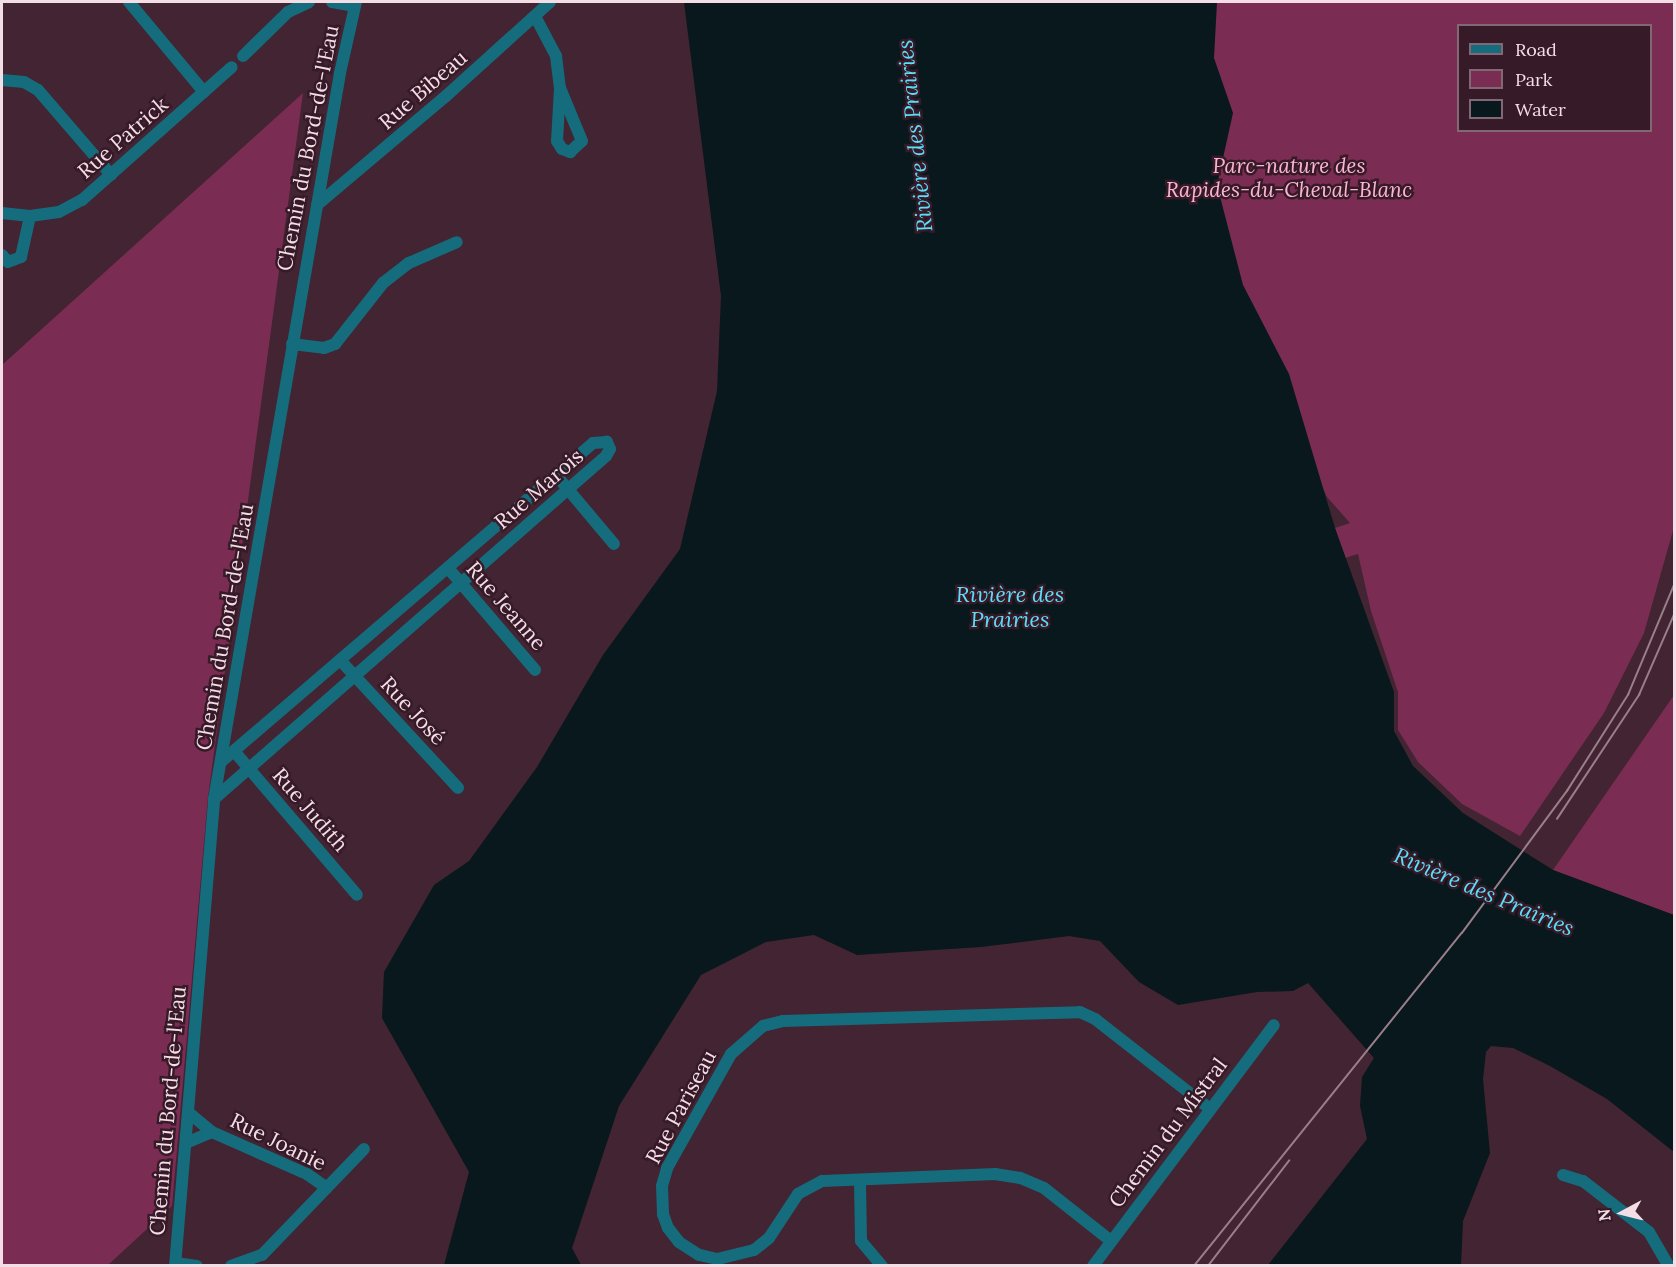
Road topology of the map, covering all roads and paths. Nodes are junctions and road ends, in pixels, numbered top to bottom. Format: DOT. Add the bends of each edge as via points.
graph roads {
  1 [pos="129,2"];
  2 [pos="309,2"];
  3 [pos="332,2"];
  4 [pos="550,2"];
  5 [pos="356,4"];
  6 [pos="536,18"];
  7 [pos="243,56"];
  8 [pos="232,67"];
  9 [pos="2,80"];
  10 [pos="560,88"];
  11 [pos="204,92"];
  12 [pos="111,175"];
  13 [pos="317,205"];
  14 [pos="2,213"];
  15 [pos="30,216"];
  16 [pos="457,242"];
  17 [pos="2,255"];
  18 [pos="292,344"];
  19 [pos="556,475"];
  20 [pos="568,489"];
  21 [pos="614,544"];
  22 [pos="447,568"];
  23 [pos="461,583"];
  24 [pos="340,660"];
  25 [pos="535,670"];
  26 [pos="354,676"];
  27 [pos="234,751"];
  28 [pos="221,762"];
  29 [pos="249,769"];
  30 [pos="458,788"];
  31 [pos="214,800"];
  32 [pos="357,895"];
  33 [pos="1274,1025"];
  34 [pos="1210,1109"];
  35 [pos="188,1112"];
  36 [pos="212,1132"];
  37 [pos="186,1143"];
  38 [pos="364,1149"];
  39 [pos="1563,1175"];
  40 [pos="860,1182"];
  41 [pos="327,1188"];
  42 [pos="1111,1241"];
  43 [pos="176,1264"];
  44 [pos="197,1266"];
  45 [pos="231,1266"];
  46 [pos="882,1266"];
  47 [pos="1093,1266"];
  48 [pos="1669,1266"];
  1 -- 11 [label="street"];
  2 -- 7 [label="street" via="288,12"];
  3 -- 5 [label="street"];
  4 -- 6 [label="street, Rue Bibeau"];
  5 -- 13 [label="street, Chemin du Bord-de-l'Eau"];
  6 -- 10 [label="street" via="556,56"];
  6 -- 13 [label="street, Rue Bibeau"];
  8 -- 11 [label="street, Rue Patrick"];
  9 -- 12 [label="street" via="24,82 38,90"];
  11 -- 12 [label="street, Rue Patrick"];
  12 -- 15 [label="street, Rue Patrick" via="68,209"];
  13 -- 18 [label="street, Chemin du Bord-de-l'Eau"];
  14 -- 15 [label="street, Rue Patrick"];
  15 -- 17 [label="street" via="21,257 9,262"];
  16 -- 18 [label="street" via="409,263 383,283 334,344 324,348"];
  18 -- 28 [label="street, Chemin du Bord-de-l'Eau"];
  19 -- 20 [label="street"];
  19 -- 20 [label="street, Rue Marois" via="593,443 607,442 610,449 606,456"];
  19 -- 22 [label="street, Rue Marois"];
  20 -- 21 [label="street"];
  20 -- 23 [label="street, Rue Marois"];
  22 -- 23 [label="street, Rue Jeanne"];
  22 -- 24 [label="street, Rue Marois"];
  23 -- 25 [label="street, Rue Jeanne"];
  23 -- 26 [label="street, Rue Marois"];
  24 -- 26 [label="street, Rue José"];
  24 -- 27 [label="street, Rue Marois"];
  26 -- 29 [label="street, Rue Marois"];
  26 -- 30 [label="street, Rue José"];
  27 -- 28 [label="street, Rue Marois"];
  27 -- 29 [label="street, Rue Judith"];
  28 -- 31 [label="street, Chemin du Bord-de-l'Eau"];
  29 -- 31 [label="street, Rue Marois"];
  29 -- 32 [label="street, Rue Judith"];
  31 -- 35 [label="street, Chemin du Bord-de-l'Eau"];
  33 -- 34 [label="street, Chemin du Mistral"];
  34 -- 40 [label="street, Rue Pariseau" via="1095,1019 1080,1012 783,1021 763,1026 730,1054 667,1168 662,1186 663,1214 679,1242 699,1255 717,1259 738,1257 769,1238 798,1194 810,1185"];
  34 -- 42 [label="street, Chemin du Mistral"];
  35 -- 36 [label="street, Rue Joanie"];
  35 -- 37 [label="street, Chemin du Bord-de-l'Eau"];
  36 -- 37 [label="street, Rue Joanie"];
  36 -- 41 [label="street, Rue Joanie" via="307,1174"];
  37 -- 43 [label="street, Chemin du Bord-de-l'Eau"];
  38 -- 41 [label="street"];
  39 -- 48 [label="street" via="1583,1181 1649,1232"];
  40 -- 42 [label="street, Rue Pariseau" via="996,1174 1020,1178 1044,1188"];
  40 -- 46 [label="street" via="861,1241"];
  41 -- 45 [label="street" via="262,1254"];
  42 -- 47 [label="street, Chemin du Mistral"];
  43 -- 44 [label="street"];
}
